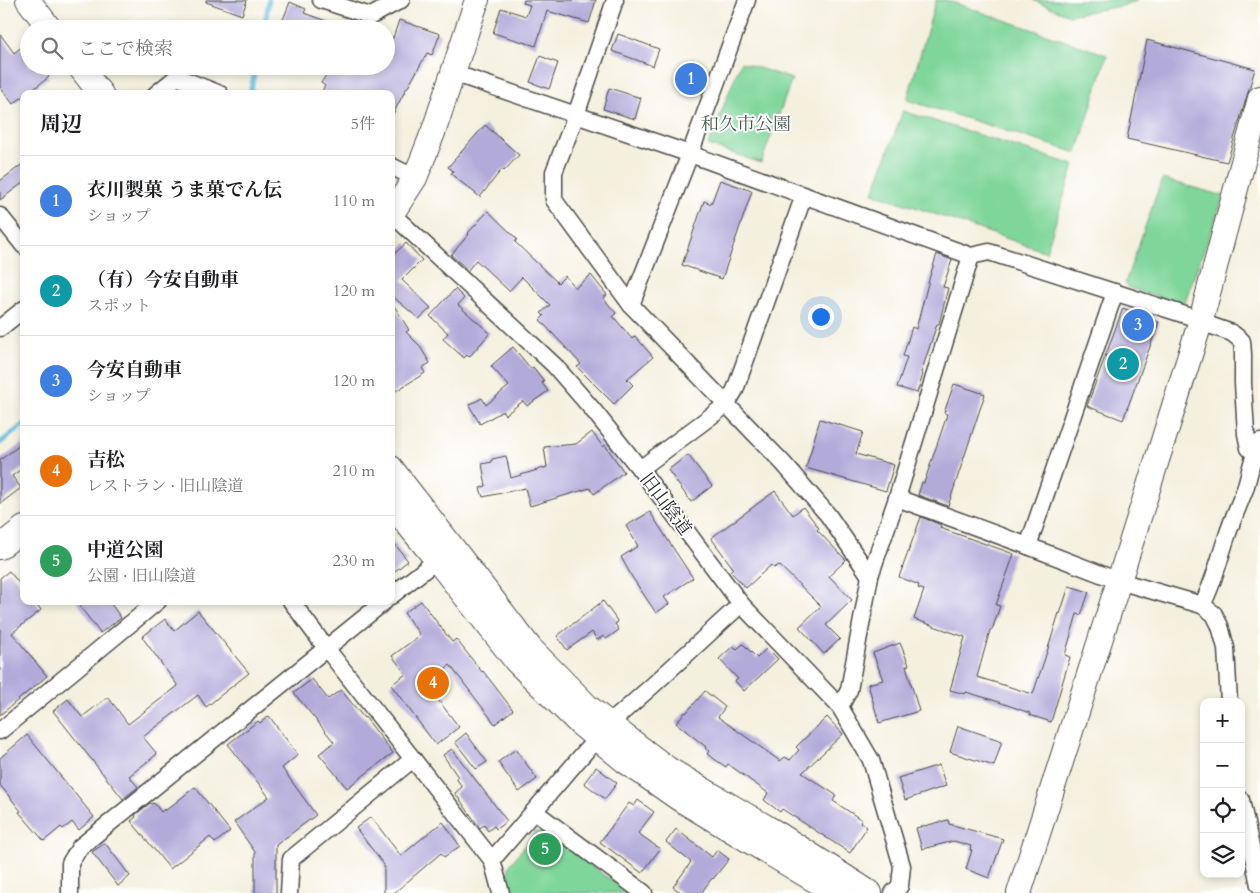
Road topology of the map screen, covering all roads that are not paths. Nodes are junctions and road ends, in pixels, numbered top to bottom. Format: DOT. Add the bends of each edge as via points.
graph roads {
  1 [pos="28,0"];
  2 [pos="321,0"];
  3 [pos="401,0"];
  4 [pos="615,0"];
  5 [pos="747,0"];
  6 [pos="474,1"];
  7 [pos="43,20"];
  8 [pos="453,73"];
  9 [pos="86,75"];
  10 [pos="98,90"];
  11 [pos="161,90"];
  12 [pos="210,90"];
  13 [pos="1260,98"];
  14 [pos="576,115"];
  15 [pos="690,154"];
  16 [pos="395,168"];
  17 [pos="416,178"];
  18 [pos="804,195"];
  19 [pos="395,210"];
  20 [pos="0,216"];
  21 [pos="395,217"];
  22 [pos="20,241"];
  23 [pos="971,256"];
  24 [pos="1115,292"];
  25 [pos="631,305"];
  26 [pos="20,312"];
  27 [pos="1200,320"];
  28 [pos="0,328"];
  29 [pos="726,405"];
  30 [pos="1257,447"];
  31 [pos="640,469"];
  32 [pos="395,474"];
  33 [pos="897,498"];
  34 [pos="395,508"];
  35 [pos="20,531"];
  36 [pos="1028,546"];
  37 [pos="0,547"];
  38 [pos="446,555"];
  39 [pos="870,576"];
  40 [pos="1119,581"];
  41 [pos="395,593"];
  42 [pos="741,604"];
  43 [pos="153,605"];
  44 [pos="294,605"];
  45 [pos="379,605"];
  46 [pos="1202,605"];
  47 [pos="326,648"];
  48 [pos="1229,698"];
  49 [pos="840,707"];
  50 [pos="0,731"];
  51 [pos="603,731"];
  52 [pos="412,759"];
  53 [pos="535,812"];
  54 [pos="1245,818"];
  55 [pos="1260,834"];
  56 [pos="492,860"];
  57 [pos="1260,885"];
  58 [pos="70,893"];
  59 [pos="289,893"];
  60 [pos="501,893"];
  61 [pos="644,893"];
  62 [pos="836,893"];
  63 [pos="870,893"];
  64 [pos="893,893"];
  65 [pos="1019,893"];
  66 [pos="1259,893"];
  1 -- 7 [label="street"];
  2 -- 3 [label="street" via="370,16"];
  4 -- 14 [label="street"];
  5 -- 15 [label="street"];
  6 -- 8 [label="street, 旧山陰道"];
  8 -- 14 [label="street"];
  8 -- 17 [label="street, 旧山陰道"];
  9 -- 10 [label="street"];
  11 -- 12 [label="street" via="177,77"];
  13 -- 27 [label="street"];
  14 -- 15 [label="street"];
  14 -- 25 [label="street" via="554,172 554,200"];
  15 -- 18 [label="street"];
  15 -- 25 [label="street"];
  16 -- 17 [label="street"];
  17 -- 19 [label="street, 旧山陰道"];
  18 -- 23 [label="street"];
  18 -- 29 [label="street" via="735,390"];
  20 -- 22 [label="street"];
  21 -- 31 [label="street, 旧山陰道" via="554,365"];
  23 -- 24 [label="street" via="988,252"];
  23 -- 33 [label="street"];
  24 -- 27 [label="street"];
  24 -- 36 [label="street"];
  25 -- 29 [label="street"];
  26 -- 28 [label="street"];
  27 -- 30 [label="street" via="1232,333 1242,341 1246,434 1249,448"];
  27 -- 40 [label="street"];
  29 -- 31 [label="street"];
  29 -- 39 [label="street" via="828,515"];
  30 -- 46 [label="street" via="1216,573"];
  31 -- 42 [label="street, 旧山陰道"];
  32 -- 38 [label="street"];
  33 -- 36 [label="street"];
  33 -- 39 [label="street"];
  34 -- 38 [label="street"];
  35 -- 37 [label="street"];
  36 -- 40 [label="street"];
  38 -- 41 [label="street"];
  38 -- 51 [label="street" via="587,706"];
  39 -- 49 [label="street" via="848,690"];
  40 -- 46 [label="street"];
  40 -- 65 [label="street"];
  42 -- 49 [label="street, 旧山陰道"];
  42 -- 51 [label="street"];
  43 -- 50 [label="street"];
  44 -- 47 [label="street"];
  45 -- 47 [label="street"];
  46 -- 48 [label="street" via="1214,614 1220,626 1226,648"];
  47 -- 52 [label="street"];
  47 -- 58 [label="street" via="80,847 70,863"];
  49 -- 64 [label="street, 旧山陰道" via="871,760 902,866 900,886"];
  51 -- 53 [label="street"];
  51 -- 62 [label="street" via="625,761 678,798"];
  51 -- 63 [label="street" via="778,834"];
  52 -- 56 [label="street"];
  52 -- 59 [label="street" via="290,859"];
  53 -- 56 [label="street"];
  53 -- 61 [label="street"];
  54 -- 57 [label="street"];
  55 -- 57 [label="street"];
  56 -- 60 [label="street"];
  57 -- 66 [label="street"];
}
